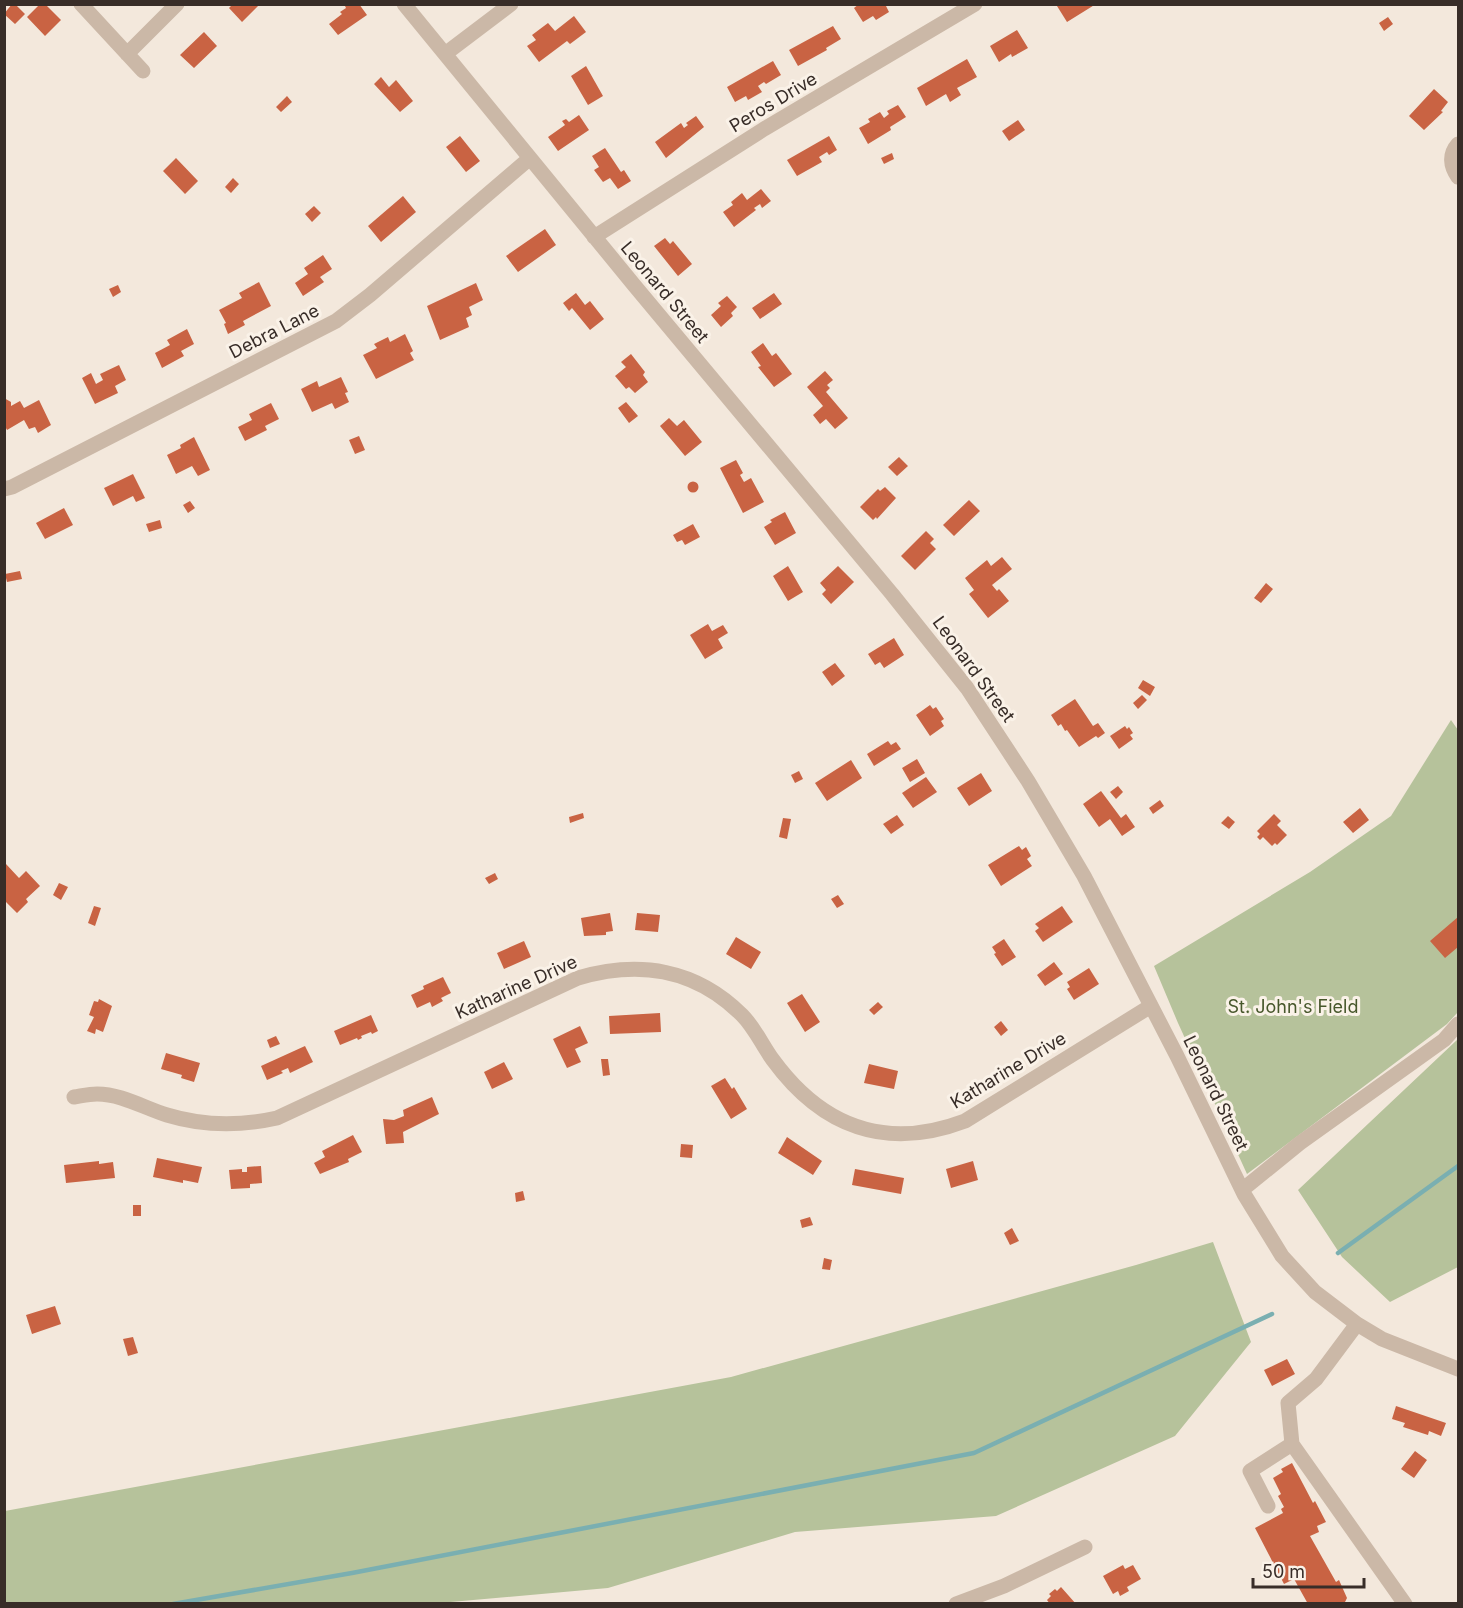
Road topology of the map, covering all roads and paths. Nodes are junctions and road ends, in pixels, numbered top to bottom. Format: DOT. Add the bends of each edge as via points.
graph roads {
  1 [pos="81,4"];
  2 [pos="177,4"];
  3 [pos="404,4"];
  4 [pos="511,4"];
  5 [pos="975,4"];
  6 [pos="127,54"];
  7 [pos="445,54"];
  8 [pos="143,71"];
  9 [pos="1458,144"];
  10 [pos="530,158"];
  11 [pos="1458,177"];
  12 [pos="594,237"];
  13 [pos="4,489"];
  14 [pos="1151,1006"];
  15 [pos="1458,1024"];
  16 [pos="74,1097"];
  17 [pos="1242,1191"];
  18 [pos="1356,1324"];
  19 [pos="1458,1369"];
  20 [pos="1292,1444"];
  21 [pos="1268,1506"];
  22 [pos="1084,1547"];
  23 [pos="1398,1601"];
  24 [pos="956,1604"];
  1 -- 6 [label="street"];
  2 -- 6 [label="street"];
  3 -- 7 [label="street, Leonard Street"];
  4 -- 7 [label="street"];
  5 -- 12 [label="street, Peros Drive" via="764,129"];
  6 -- 8 [label="street"];
  7 -- 10 [label="street, Leonard Street"];
  9 -- 11 [label="street" via="1452,167"];
  10 -- 12 [label="street, Leonard Street"];
  10 -- 13 [label="street, Debra Lane" via="336,321"];
  12 -- 14 [label="street, Leonard Street" via="964,685 1066,844"];
  14 -- 16 [label="street, Katharine Drive" via="964,1121 944,1129 901,1135 858,1127 819,1108 786,1077 744,1017 726,1000 685,977 643,969 610,970 578,978 277,1118 211,1123 166,1115 120,1098 98,1094"];
  14 -- 17 [label="street, Leonard Street"];
  15 -- 17 [label="street" via="1444,1040 1300,1143"];
  17 -- 18 [label="street, Leonard Street" via="1292,1268"];
  18 -- 19 [label="street, Leonard Street" via="1382,1339"];
  18 -- 20 [label="street" via="1316,1379 1288,1403"];
  20 -- 21 [label="street" via="1250,1471"];
  20 -- 23 [label="street"];
  22 -- 24 [label="street" via="1004,1586"];
}
